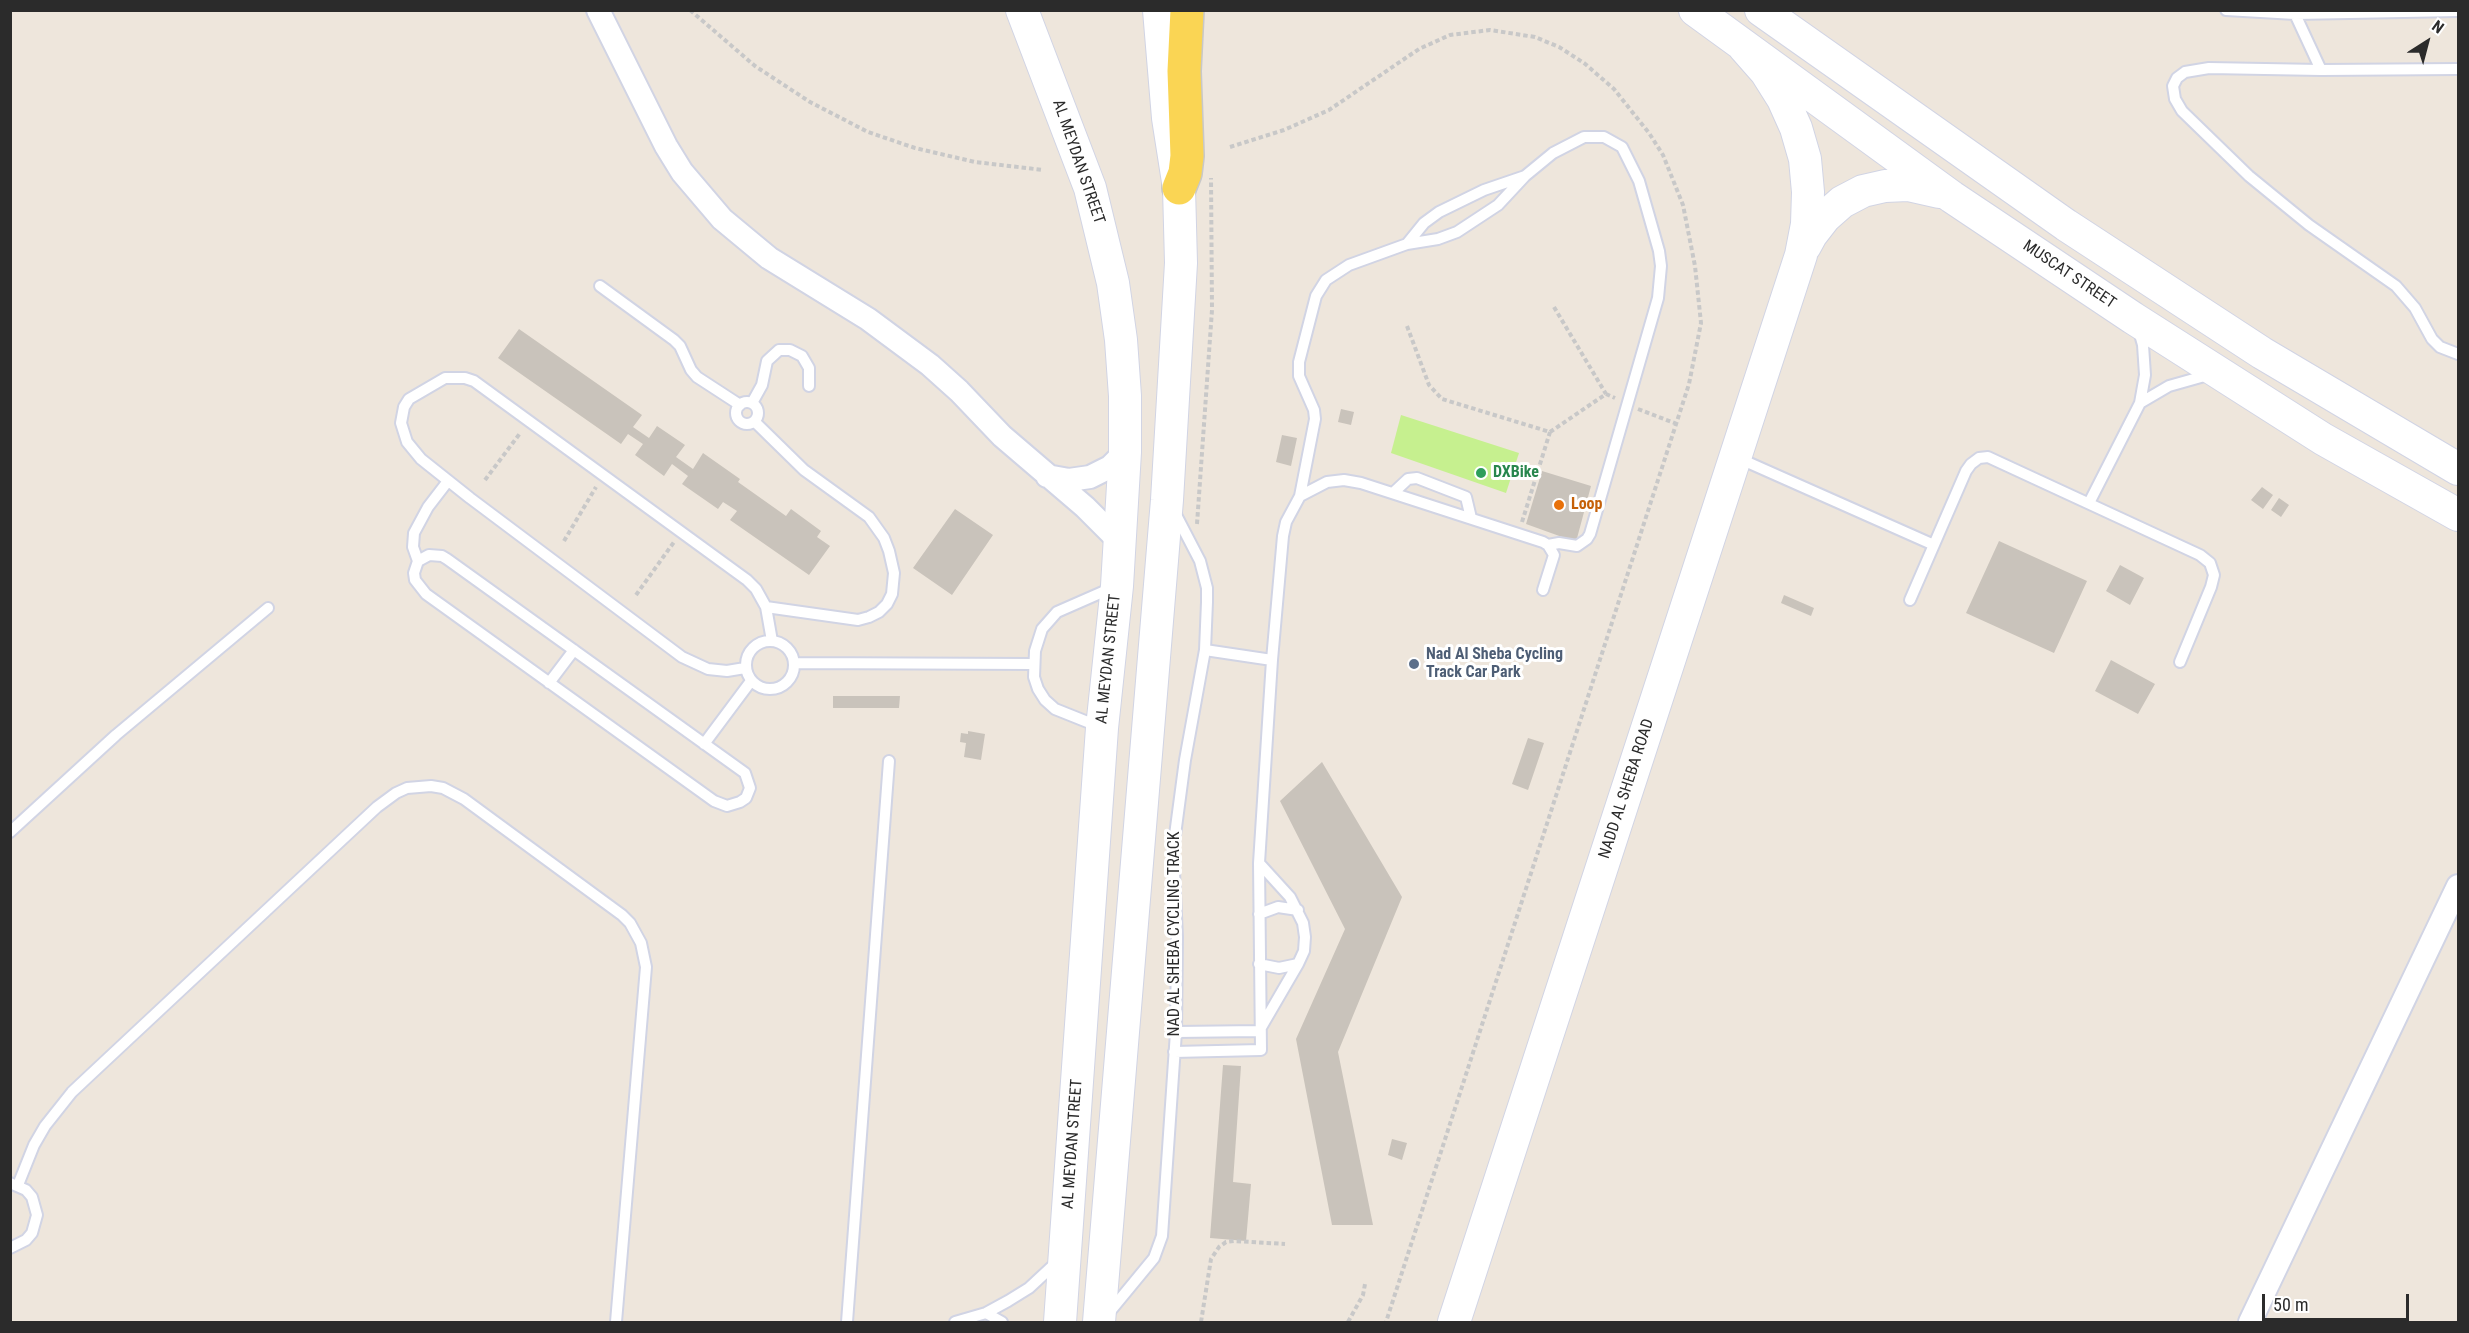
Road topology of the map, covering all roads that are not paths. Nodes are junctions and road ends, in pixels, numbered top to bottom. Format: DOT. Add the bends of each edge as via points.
graph roads {
  1 [pos="598,10"];
  2 [pos="1022,10"];
  3 [pos="1144,10"];
  4 [pos="1159,10"];
  5 [pos="1187,10"];
  6 [pos="1695,10"];
  7 [pos="1761,10"];
  8 [pos="2226,10"];
  9 [pos="2410,11"];
  10 [pos="2458,11"];
  11 [pos="2295,14"];
  12 [pos="1744,47"];
  13 [pos="2458,69"];
  14 [pos="2321,70"];
  15 [pos="1168,118"];
  16 [pos="1525,176"];
  17 [pos="1179,188"];
  18 [pos="1952,197"];
  19 [pos="1407,244"];
  20 [pos="1801,255"];
  21 [pos="600,286"];
  22 [pos="2133,318"];
  23 [pos="2458,354"];
  24 [pos="2219,374"];
  25 [pos="809,386"];
  26 [pos="2140,403"];
  27 [pos="752,404"];
  28 [pos="740,405"];
  29 [pos="755,422"];
  30 [pos="1125,452"];
  31 [pos="1735,457"];
  32 [pos="2458,469"];
  33 [pos="1047,477"];
  34 [pos="448,481"];
  35 [pos="1393,494"];
  36 [pos="1300,496"];
  37 [pos="1167,500"];
  38 [pos="2089,503"];
  39 [pos="2458,515"];
  40 [pos="1471,518"];
  41 [pos="1120,542"];
  42 [pos="1548,545"];
  43 [pos="1934,545"];
  44 [pos="418,561"];
  45 [pos="1117,585"];
  46 [pos="1543,590"];
  47 [pos="1910,600"];
  48 [pos="766,607"];
  49 [pos="267,608"];
  50 [pos="772,641"];
  51 [pos="574,650"];
  52 [pos="1205,650"];
  53 [pos="1272,660"];
  54 [pos="2180,662"];
  55 [pos="794,663"];
  56 [pos="1034,664"];
  57 [pos="745,668"];
  58 [pos="751,681"];
  59 [pos="549,683"];
  60 [pos="1102,728"];
  61 [pos="704,744"];
  62 [pos="890,761"];
  63 [pos="10,832"];
  64 [pos="1259,863"];
  65 [pos="2458,886"];
  66 [pos="1298,910"];
  67 [pos="1259,914"];
  68 [pos="1259,964"];
  69 [pos="1298,964"];
  70 [pos="1259,1031"];
  71 [pos="1176,1032"];
  72 [pos="1174,1052"];
  73 [pos="14,1184"];
  74 [pos="10,1248"];
  75 [pos="1065,1253"];
  76 [pos="986,1313"];
  77 [pos="616,1323"];
  78 [pos="847,1323"];
  79 [pos="955,1323"];
  80 [pos="1002,1323"];
  81 [pos="1060,1323"];
  82 [pos="1100,1323"];
  83 [pos="1454,1323"];
  84 [pos="2250,1323"];
  1 -- 33 [label="street" via="666,146 682,172 722,219 769,258 900,341 959,391"];
  2 -- 30 [label="street, AL MEYDAN STREET" via="1075,145 1101,229 1121,339"];
  3 -- 15 [label="street" via="1159,103"];
  4 -- 15 [label="street"];
  5 -- 17 [label="main road" via="1187,156"];
  6 -- 12 [label="street, MUSCAT STREET"];
  7 -- 32 [label="street" via="2066,225 2262,353"];
  8 -- 11 [label="lane"];
  9 -- 10 [label="lane"];
  9 -- 11 [label="lane"];
  11 -- 14 [label="lane"];
  12 -- 18 [label="street, MUSCAT STREET"];
  12 -- 20 [label="street, NADD AL SHEBA ROAD" via="1783,99 1805,159 1807,224"];
  13 -- 14 [label="lane"];
  14 -- 23 [label="lane" via="2198,69 2185,72 2173,86 2182,111 2249,176 2309,225 2397,286 2432,339"];
  15 -- 17 [label="street"];
  16 -- 19 [label="lane" via="1439,212"];
  16 -- 19 [label="lane" via="1498,205 1466,228 1438,239"];
  16 -- 42 [label="lane" via="1554,153 1584,137 1614,141 1631,163 1647,203 1659,252 1660,283 1655,312 1587,539 1576,546"];
  17 -- 37 [label="street" via="1181,263"];
  18 -- 20 [label="street, NADD AL SHEBA ROAD" via="1908,184 1863,191 1825,217 1810,234"];
  18 -- 22 [label="street, MUSCAT STREET"];
  19 -- 36 [label="lane" via="1340,269 1326,280 1316,296 1299,362 1299,376 1315,419"];
  20 -- 31 [label="street, NADD AL SHEBA ROAD"];
  21 -- 28 [label="lane" via="674,340 698,377"];
  22 -- 24 [label="street, MUSCAT STREET"];
  22 -- 26 [label="lane" via="2145,360"];
  24 -- 26 [label="lane" via="2177,383"];
  24 -- 39 [label="street, MUSCAT STREET" via="2368,466"];
  25 -- 27 [label="lane" via="809,368 802,356 779,350 767,361 762,385"];
  26 -- 38 [label="lane"];
  27 -- 28 [label="lane"];
  27 -- 29 [label="lane" via="758,410"];
  28 -- 29 [label="lane" via="736,413 739,421"];
  29 -- 48 [label="lane" via="804,470 869,518 890,550 894,573 887,604 858,620"];
  30 -- 33 [label="street" via="1110,467 1090,477"];
  30 -- 41 [label="street, AL MEYDAN STREET"];
  31 -- 43 [label="lane"];
  31 -- 83 [label="street, NADD AL SHEBA ROAD"];
  33 -- 41 [label="street"];
  34 -- 44 [label="lane" via="414,533"];
  34 -- 48 [label="lane" via="413,451 401,423 404,406 416,394 445,378 465,378 483,387 747,580"];
  34 -- 57 [label="lane" via="682,657 708,669"];
  35 -- 36 [label="lane" via="1344,480 1327,482"];
  35 -- 40 [label="lane"];
  35 -- 40 [label="lane" via="1408,479 1417,478 1462,494 1468,501"];
  36 -- 53 [label="lane" via="1282,536"];
  37 -- 52 [label="lane, NAD AL SHEBA CYCLING TRACK" via="1195,548 1205,575"];
  37 -- 82 [label="street"];
  38 -- 43 [label="lane" via="1997,460 1979,458 1966,471"];
  38 -- 54 [label="lane" via="2210,563 2214,575 2211,587"];
  40 -- 42 [label="lane"];
  41 -- 45 [label="street, AL MEYDAN STREET"];
  42 -- 46 [label="lane" via="1554,561"];
  43 -- 47 [label="lane"];
  44 -- 51 [label="lane" via="429,555 441,556"];
  44 -- 59 [label="lane" via="414,573 422,590"];
  45 -- 56 [label="lane" via="1067,607 1049,620 1038,640"];
  45 -- 60 [label="street, AL MEYDAN STREET"];
  48 -- 50 [label="lane"];
  49 -- 63 [label="lane" via="116,735"];
  50 -- 55 [label="lane" via="787,648"];
  50 -- 57 [label="lane" via="755,645"];
  51 -- 59 [label="lane"];
  51 -- 61 [label="lane"];
  52 -- 53 [label="lane"];
  52 -- 71 [label="lane, NAD AL SHEBA CYCLING TRACK" via="1173,850"];
  53 -- 64 [label="lane"];
  55 -- 56 [label="lane"];
  55 -- 58 [label="lane" via="790,679 777,689 760,688"];
  56 -- 60 [label="lane" via="1034,677 1045,700 1062,712"];
  57 -- 58 [label="lane"];
  58 -- 61 [label="lane"];
  59 -- 61 [label="lane" via="714,801 727,806 740,802 749,793 749,778"];
  60 -- 75 [label="street, AL MEYDAN STREET"];
  62 -- 78 [label="lane"];
  64 -- 66 [label="lane"];
  64 -- 67 [label="lane"];
  65 -- 84 [label="street"];
  66 -- 67 [label="lane" via="1278,907"];
  66 -- 69 [label="lane" via="1305,937"];
  67 -- 68 [label="lane"];
  68 -- 69 [label="lane" via="1279,968"];
  68 -- 70 [label="lane"];
  69 -- 70 [label="lane"];
  70 -- 71 [label="lane"];
  70 -- 72 [label="lane" via="1261,1050"];
  71 -- 72 [label="lane, NAD AL SHEBA CYCLING TRACK"];
  72 -- 82 [label="lane, NAD AL SHEBA CYCLING TRACK" via="1159,1247"];
  73 -- 74 [label="lane" via="32,1197 37,1215 32,1233"];
  73 -- 77 [label="lane" via="45,1126 72,1092 377,807 407,789 443,788 464,799 622,915 641,943 646,967"];
  75 -- 76 [label="lane" via="1029,1288"];
  75 -- 81 [label="street, AL MEYDAN STREET"];
  76 -- 79 [label="lane"];
  76 -- 80 [label="lane"];
}
